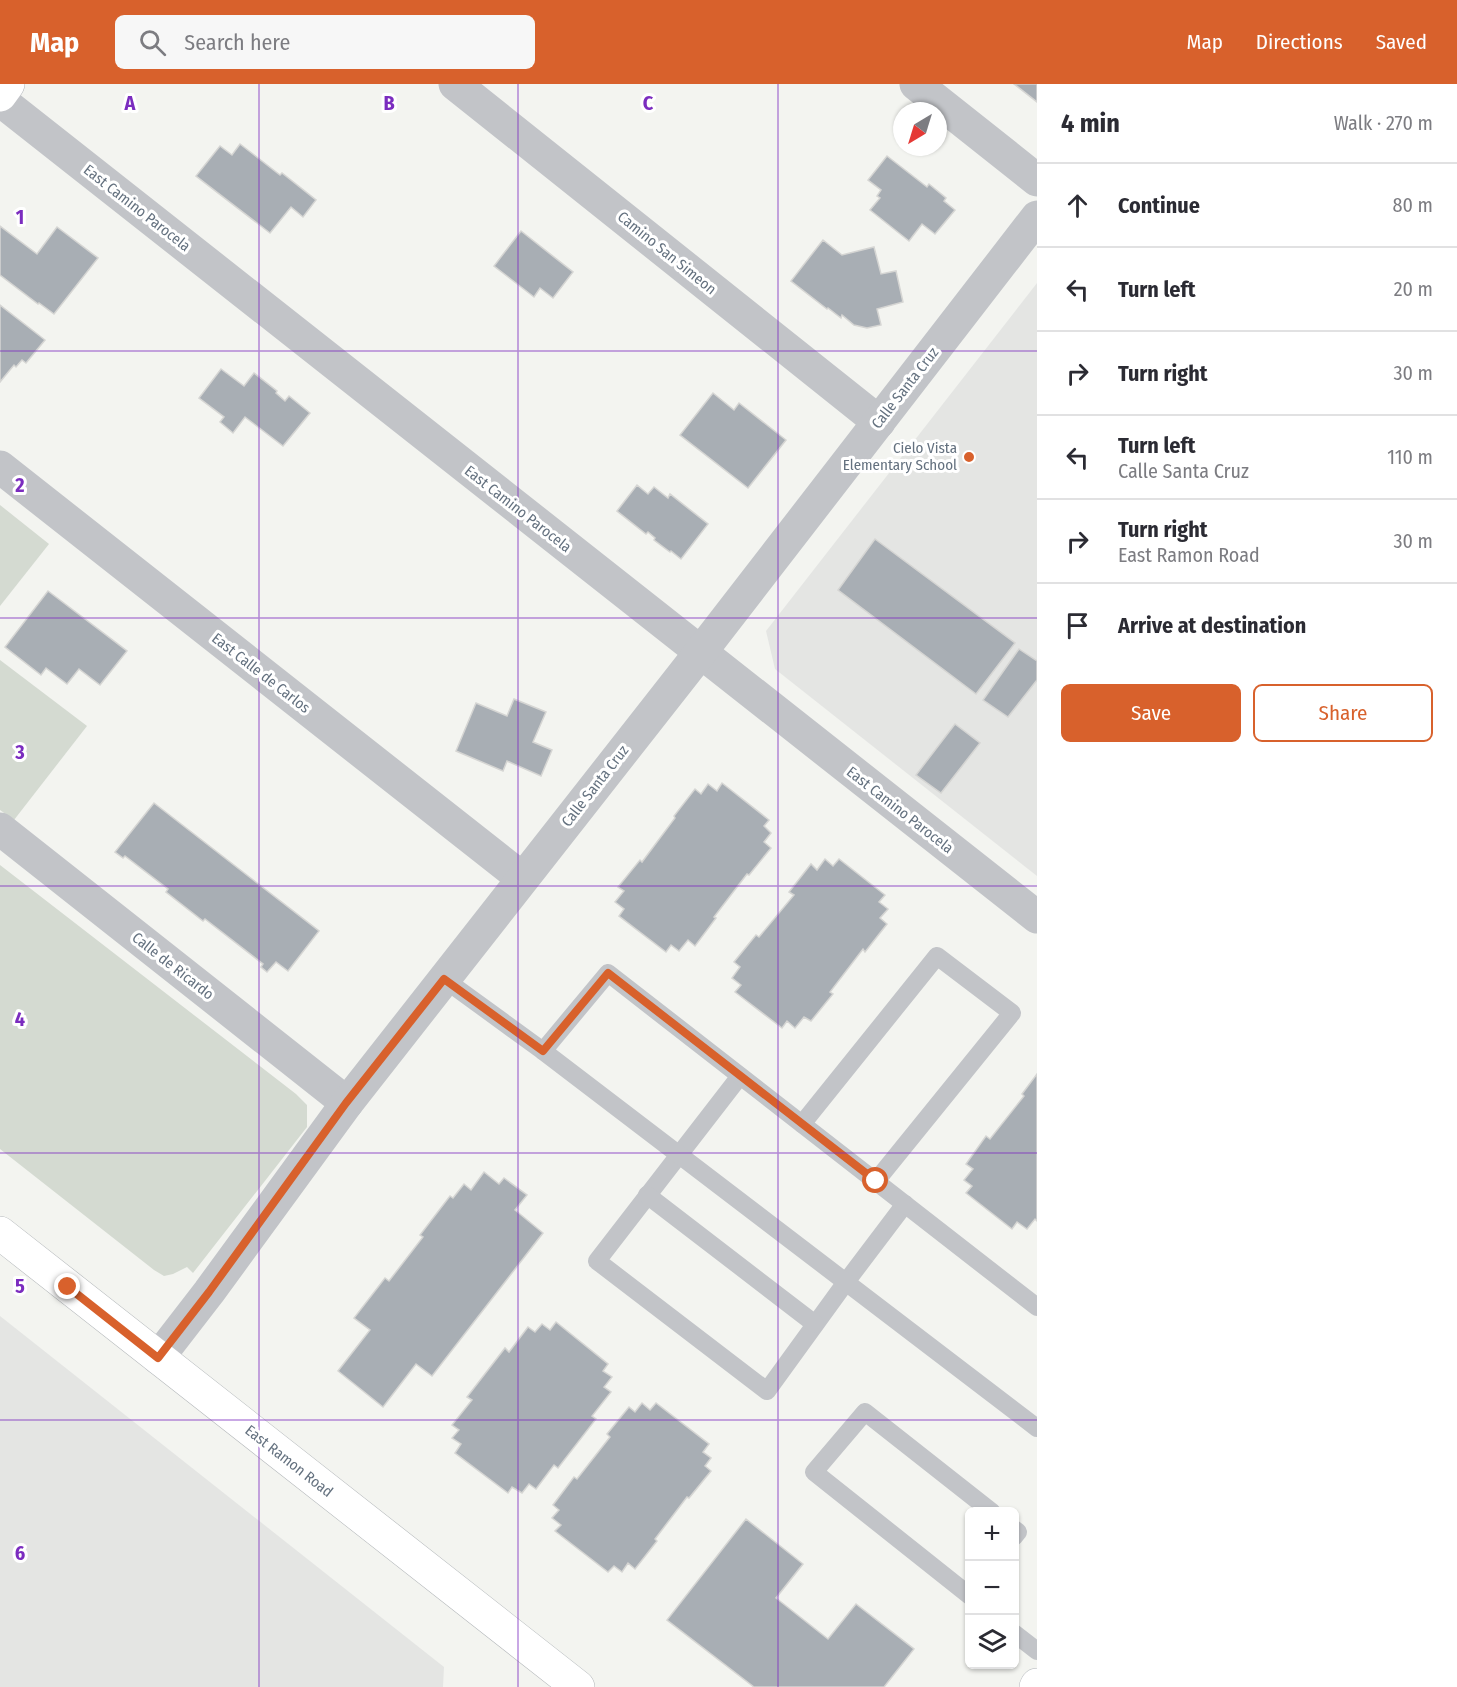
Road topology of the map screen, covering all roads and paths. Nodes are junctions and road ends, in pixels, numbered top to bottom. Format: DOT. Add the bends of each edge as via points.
graph roads {
  1 [pos="8,84"];
  2 [pos="455,84"];
  3 [pos="916,84"];
  4 [pos="0,94"];
  5 [pos="0,100"];
  6 [pos="1037,180"];
  7 [pos="1037,217"];
  8 [pos="879,422"];
  9 [pos="0,467"];
  10 [pos="700,653"];
  11 [pos="0,829"];
  12 [pos="522,878"];
  13 [pos="1037,917"];
  14 [pos="444,979"];
  15 [pos="543,1051"];
  16 [pos="740,1076"];
  17 [pos="346,1103"];
  18 [pos="802,1124"];
  19 [pos="678,1154"];
  20 [pos="876,1181"];
  21 [pos="647,1195"];
  22 [pos="905,1204"];
  23 [pos="0,1233"];
  24 [pos="846,1282"];
  25 [pos="1037,1307"];
  26 [pos="815,1324"];
  27 [pos="158,1358"];
  28 [pos="1037,1428"];
  29 [pos="986,1507"];
  30 [pos="965,1592"];
  31 [pos="1019,1637"];
  32 [pos="1037,1651"];
  33 [pos="578,1687"];
  1 -- 4 [label="main road"];
  2 -- 8 [label="street, Camino San Simeon"];
  3 -- 6 [label="street"];
  5 -- 10 [label="street, East Camino Parocela"];
  7 -- 8 [label="street, Calle Santa Cruz"];
  8 -- 10 [label="street, Calle Santa Cruz"];
  9 -- 12 [label="street, East Calle de Carlos"];
  10 -- 12 [label="street, Calle Santa Cruz"];
  10 -- 13 [label="street, East Camino Parocela"];
  11 -- 17 [label="street, Calle de Ricardo"];
  12 -- 14 [label="street, Calle Santa Cruz"];
  14 -- 15 [label="lane"];
  14 -- 17 [label="street, Calle Santa Cruz"];
  15 -- 16 [label="lane" via="608,973"];
  15 -- 19 [label="lane"];
  16 -- 18 [label="lane"];
  16 -- 19 [label="lane"];
  17 -- 27 [label="street, Calle Santa Cruz"];
  18 -- 20 [label="lane"];
  18 -- 20 [label="lane" via="937,956 1012,1013"];
  19 -- 21 [label="lane"];
  19 -- 24 [label="lane"];
  20 -- 22 [label="lane"];
  21 -- 26 [label="lane"];
  21 -- 26 [label="lane" via="597,1261 767,1390"];
  22 -- 24 [label="lane"];
  22 -- 25 [label="lane"];
  23 -- 27 [label="main road, East Ramon Road"];
  24 -- 26 [label="lane"];
  24 -- 28 [label="lane"];
  27 -- 33 [label="main road, East Ramon Road"];
  29 -- 30 [label="lane" via="865,1412 814,1472"];
  31 -- 32 [label="lane"];
}
